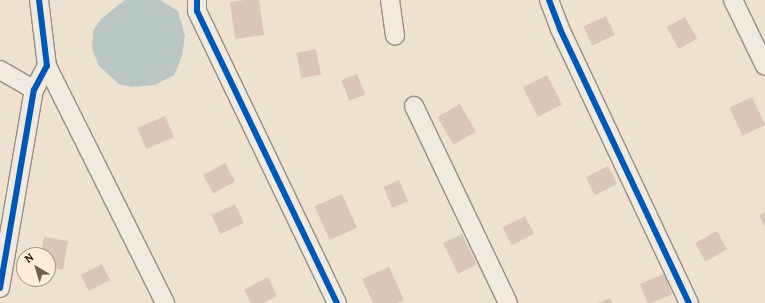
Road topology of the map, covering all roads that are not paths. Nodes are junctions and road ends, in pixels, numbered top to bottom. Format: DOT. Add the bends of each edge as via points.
graph roads {
  1 [pos="39,0"];
  2 [pos="196,0"];
  3 [pos="390,0"];
  4 [pos="549,0"];
  5 [pos="733,0"];
  6 [pos="395,36"];
  7 [pos="47,66"];
  8 [pos="765,66"];
  9 [pos="0,70"];
  10 [pos="34,90"];
  11 [pos="414,106"];
  12 [pos="0,288"];
  13 [pos="165,303"];
  14 [pos="337,303"];
  15 [pos="508,303"];
  16 [pos="689,303"];
  1 -- 7 [label="street"];
  2 -- 14 [label="street" via="197,11"];
  3 -- 6 [label="street"];
  4 -- 16 [label="street" via="560,29"];
  5 -- 8 [label="street"];
  7 -- 10 [label="street"];
  7 -- 13 [label="street"];
  9 -- 10 [label="street"];
  10 -- 12 [label="street"];
  11 -- 15 [label="street"];
}
